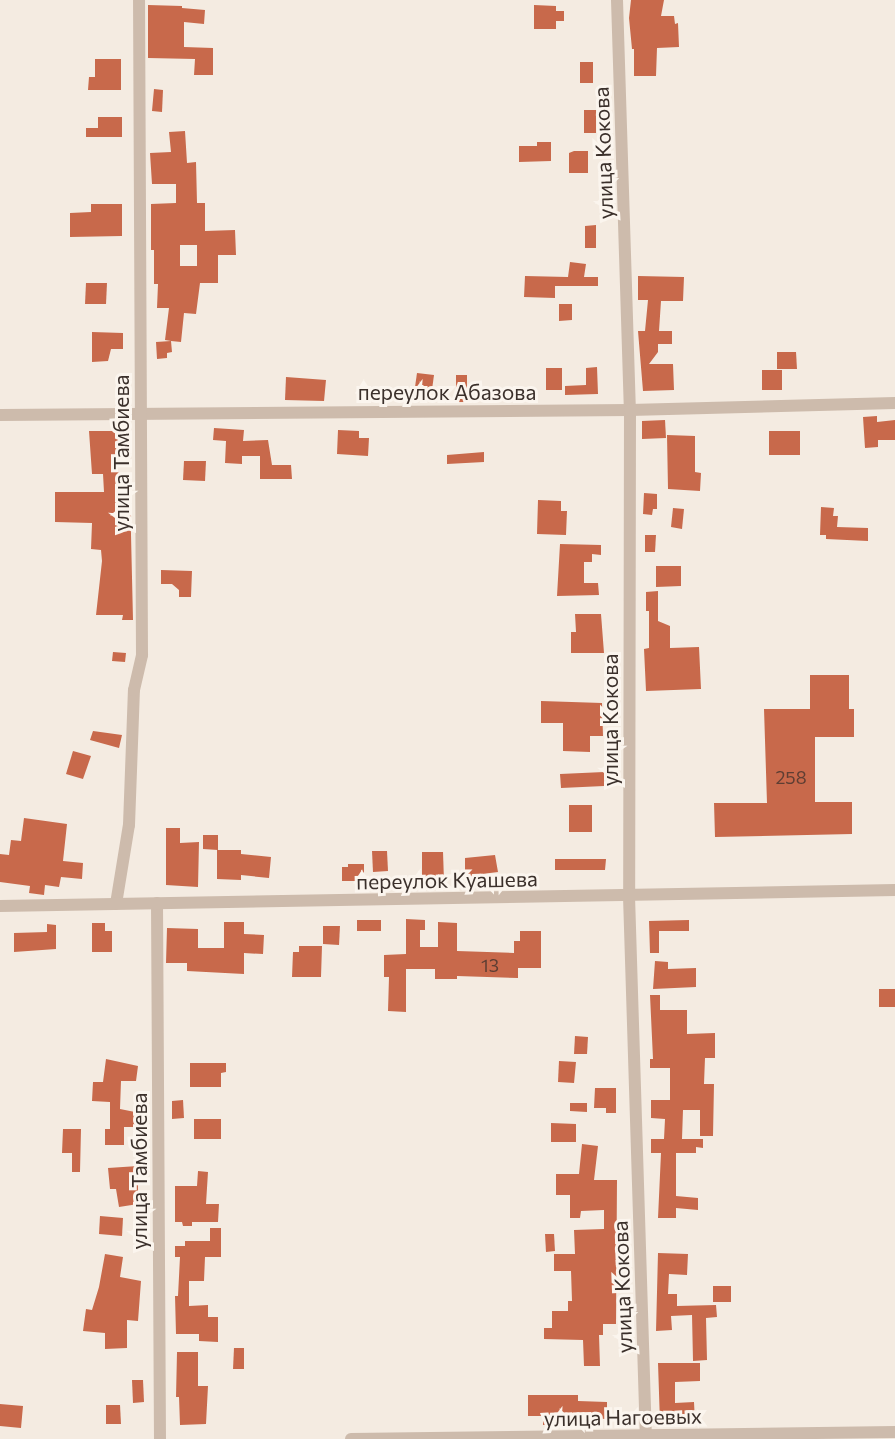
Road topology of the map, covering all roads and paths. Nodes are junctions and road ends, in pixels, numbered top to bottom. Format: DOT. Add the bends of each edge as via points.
graph roads {
  1 [pos="139,0"];
  2 [pos="617,0"];
  3 [pos="895,403"];
  4 [pos="630,410"];
  5 [pos="140,413"];
  6 [pos="0,415"];
  7 [pos="895,890"];
  8 [pos="629,896"];
  9 [pos="157,903"];
  10 [pos="116,904"];
  11 [pos="0,906"];
  12 [pos="895,1432"];
  13 [pos="646,1438"];
  14 [pos="160,1439"];
  15 [pos="351,1439"];
  1 -- 5 [label="street, улица Тамбиева"];
  2 -- 4 [label="street, улица Кокова"];
  3 -- 4 [label="street, переулок Абазова"];
  4 -- 5 [label="street, переулок Абазова"];
  4 -- 8 [label="street, улица Кокова"];
  5 -- 6 [label="street, переулок Абазова"];
  5 -- 10 [label="street, улица Тамбиева" via="142,655 134,690 129,825"];
  7 -- 8 [label="street, переулок Куашева"];
  8 -- 9 [label="street, переулок Куашева"];
  8 -- 13 [label="street, улица Кокова"];
  9 -- 10 [label="street, переулок Куашева"];
  9 -- 14 [label="street, улица Тамбиева"];
  10 -- 11 [label="street, переулок Куашева"];
  12 -- 13 [label="street, улица Нагоевых"];
  13 -- 15 [label="street, улица Нагоевых"];
}
